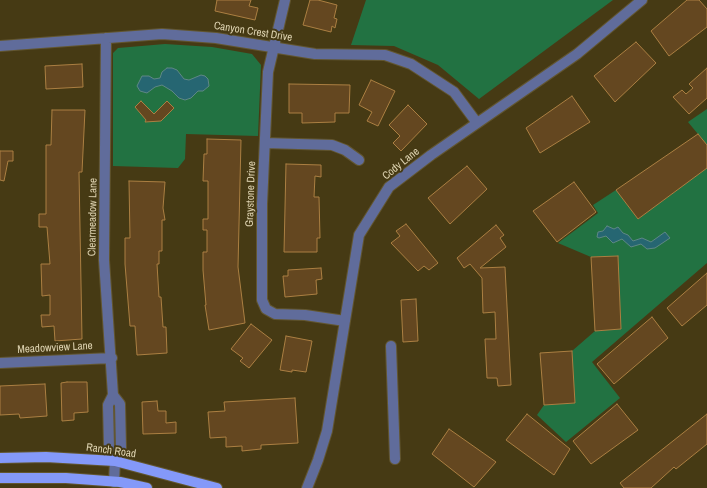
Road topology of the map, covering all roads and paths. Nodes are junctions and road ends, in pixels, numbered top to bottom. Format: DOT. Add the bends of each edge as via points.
graph roads {
  1 [pos="285,0"];
  2 [pos="642,0"];
  3 [pos="106,38"];
  4 [pos="0,46"];
  5 [pos="274,48"];
  6 [pos="477,123"];
  7 [pos="265,143"];
  8 [pos="359,160"];
  9 [pos="345,321"];
  10 [pos="391,346"];
  11 [pos="112,358"];
  12 [pos="0,363"];
  13 [pos="0,458"];
  14 [pos="395,459"];
  15 [pos="115,461"];
  16 [pos="0,478"];
  17 [pos="114,482"];
  18 [pos="147,488"];
  19 [pos="217,488"];
  20 [pos="307,488"];
  1 -- 5 [label="street, Graystone Drive"];
  2 -- 6 [label="street, Cody Lane" via="577,54"];
  3 -- 4 [label="street, Canyon Crest Drive"];
  3 -- 5 [label="street, Canyon Crest Drive" via="162,34 216,38"];
  3 -- 11 [label="street, Clearmeadow Lane" via="104,260"];
  5 -- 6 [label="street, Canyon Crest Drive" via="315,54 385,55 411,64 454,92"];
  5 -- 7 [label="street, Graystone Drive" via="268,72"];
  6 -- 9 [label="street, Cody Lane" via="389,187 373,211 359,235"];
  7 -- 8 [label="street" via="332,145"];
  7 -- 9 [label="street, Graystone Drive" via="262,300 266,309 275,314"];
  9 -- 20 [label="street, Cody Lane" via="327,431"];
  10 -- 14 [label="street"];
  11 -- 12 [label="street, Meadowview Lane"];
  11 -- 15 [label="street, Clearmeadow Lane" via="113,395 108,406 109,447"];
  13 -- 15 [label="main road, Ranch Road" via="46,456"];
  15 -- 17 [label="street, Clearmeadow Lane"];
  15 -- 19 [label="main road, Ranch Road"];
  16 -- 17 [label="main road" via="66,478"];
  17 -- 18 [label="main road"];
}
